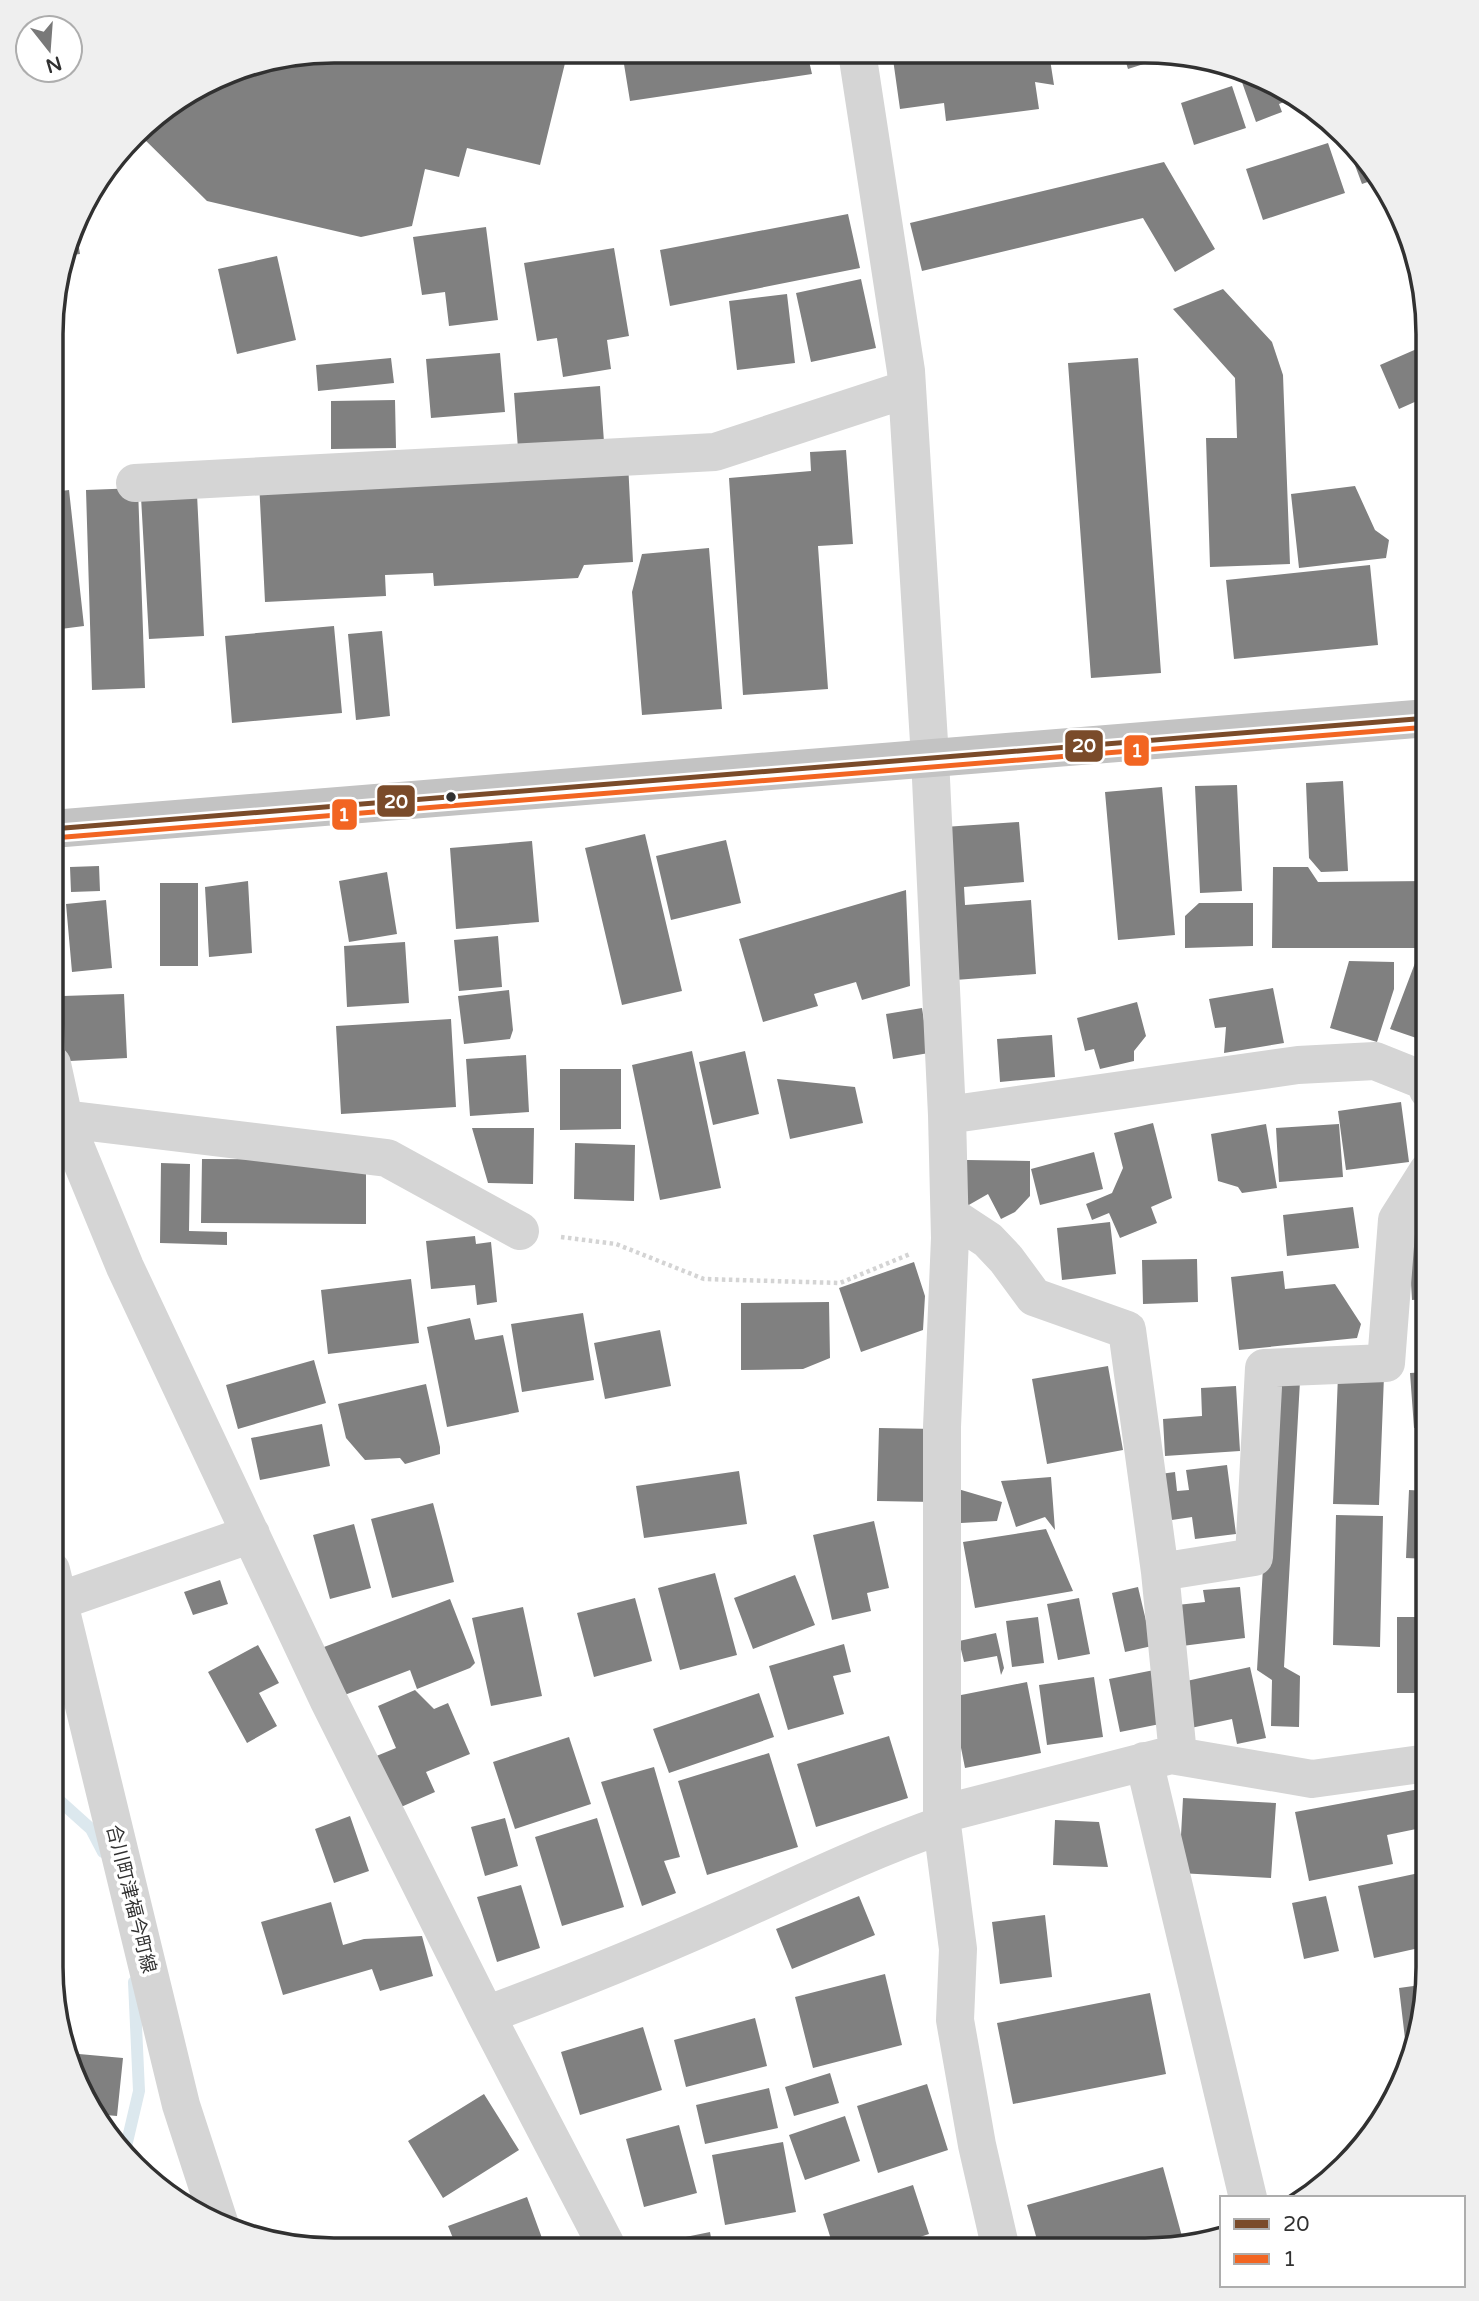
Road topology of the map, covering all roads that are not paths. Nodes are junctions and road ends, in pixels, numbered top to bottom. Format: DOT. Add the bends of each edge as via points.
graph roads {
  1 [pos="859,63"];
  2 [pos="907,389"];
  3 [pos="135,483"];
  4 [pos="1416,719"];
  5 [pos="930,758"];
  6 [pos="63,828"];
  7 [pos="1416,1077"];
  8 [pos="63,1114"];
  9 [pos="947,1115"];
  10 [pos="64,1119"];
  11 [pos="1416,1190"];
  12 [pos="950,1226"];
  13 [pos="520,1231"];
  14 [pos="251,1534"];
  15 [pos="1160,1572"];
  16 [pos="63,1584"];
  17 [pos="63,1619"];
  18 [pos="1161,1758"];
  19 [pos="1416,1765"];
  20 [pos="942,1819"];
  21 [pos="486,2015"];
  22 [pos="1248,2196"];
  23 [pos="215,2211"];
  24 [pos="602,2238"];
  25 [pos="998,2238"];
  1 -- 2 [label="street"];
  2 -- 3 [label="street" via="715,452"];
  2 -- 5 [label="street"];
  4 -- 5 [label="highway"];
  5 -- 6 [label="highway"];
  5 -- 9 [label="street"];
  7 -- 9 [label="street" via="1375,1061 1298,1065"];
  8 -- 10 [label="street"];
  9 -- 12 [label="street"];
  10 -- 13 [label="street" via="387,1158"];
  10 -- 14 [label="street" via="125,1266"];
  11 -- 15 [label="street" via="1397,1220 1386,1363 1264,1368 1254,1557"];
  12 -- 15 [label="street" via="988,1240 1034,1297 1127,1330"];
  12 -- 20 [label="street" via="942,1427"];
  14 -- 16 [label="street"];
  14 -- 21 [label="street"];
  15 -- 18 [label="street"];
  17 -- 23 [label="street, 合川町津福今町線" via="181,2105"];
  18 -- 19 [label="street" via="1312,1779"];
  18 -- 20 [label="street"];
  18 -- 22 [label="street"];
  20 -- 21 [label="street" via="716,1922"];
  20 -- 25 [label="street" via="958,1949 955,2020"];
  21 -- 24 [label="street"];
}
